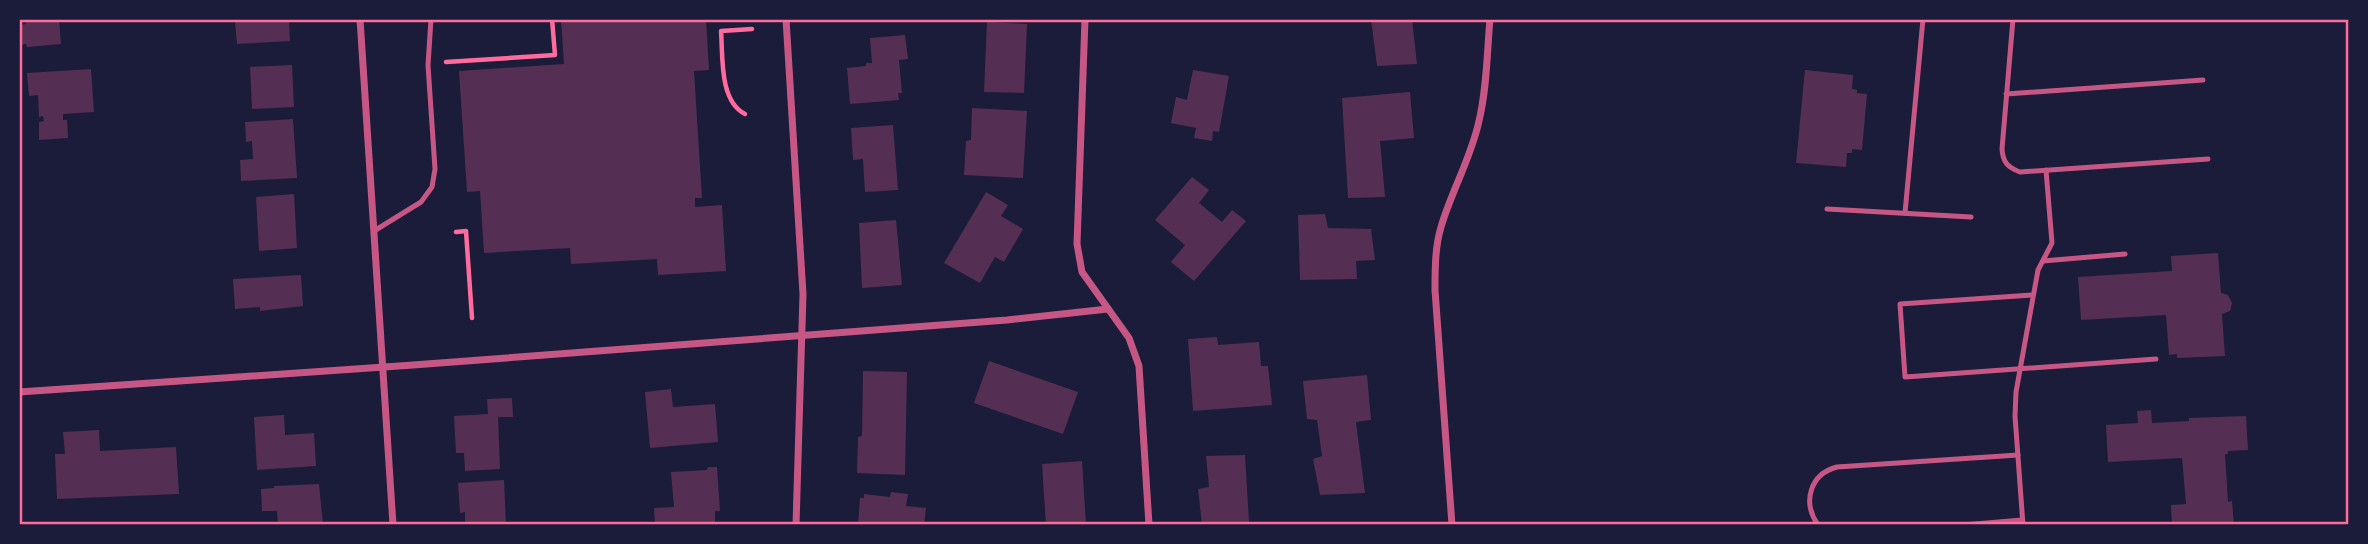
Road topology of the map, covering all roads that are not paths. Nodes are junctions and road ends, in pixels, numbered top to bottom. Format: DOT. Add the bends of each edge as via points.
graph roads {
  1 [pos="360,19"];
  2 [pos="431,19"];
  3 [pos="786,19"];
  4 [pos="1085,19"];
  5 [pos="1490,19"];
  6 [pos="1923,19"];
  7 [pos="2013,19"];
  8 [pos="2203,80"];
  9 [pos="2006,94"];
  10 [pos="2208,159"];
  11 [pos="2046,170"];
  12 [pos="1827,209"];
  13 [pos="1905,213"];
  14 [pos="1971,217"];
  15 [pos="374,231"];
  16 [pos="2125,254"];
  17 [pos="2043,261"];
  18 [pos="2032,295"];
  19 [pos="1108,309"];
  20 [pos="803,336"];
  21 [pos="2157,359"];
  22 [pos="383,367"];
  23 [pos="2020,369"];
  24 [pos="19,392"];
  25 [pos="2018,454"];
  26 [pos="2022,522"];
  27 [pos="393,525"];
  28 [pos="796,525"];
  29 [pos="1149,525"];
  30 [pos="1451,525"];
  31 [pos="1818,525"];
  32 [pos="1964,525"];
  1 -- 15 [label="street"];
  2 -- 15 [label="lane" via="432,187 421,202"];
  3 -- 20 [label="street"];
  4 -- 19 [label="street" via="1077,244 1083,272"];
  5 -- 30 [label="street" via="1480,119 1440,230 1435,261"];
  6 -- 13 [label="lane"];
  7 -- 9 [label="lane"];
  8 -- 9 [label="lane"];
  9 -- 11 [label="lane" via="2003,160 2020,172"];
  10 -- 11 [label="lane"];
  11 -- 17 [label="lane" via="2052,243"];
  12 -- 13 [label="lane"];
  13 -- 14 [label="lane"];
  15 -- 22 [label="street"];
  16 -- 17 [label="lane"];
  17 -- 18 [label="lane"];
  18 -- 23 [label="lane"];
  18 -- 23 [label="lane" via="1900,304 1905,377"];
  19 -- 20 [label="street"];
  19 -- 29 [label="street" via="1129,338 1139,366"];
  20 -- 22 [label="street"];
  20 -- 28 [label="street"];
  21 -- 23 [label="lane"];
  22 -- 24 [label="street"];
  22 -- 27 [label="street"];
  23 -- 25 [label="lane" via="2015,416"];
  25 -- 26 [label="lane"];
  25 -- 31 [label="lane" via="1826,470 1818,476 1812,494 1812,516"];
  26 -- 32 [label="lane"];
}
